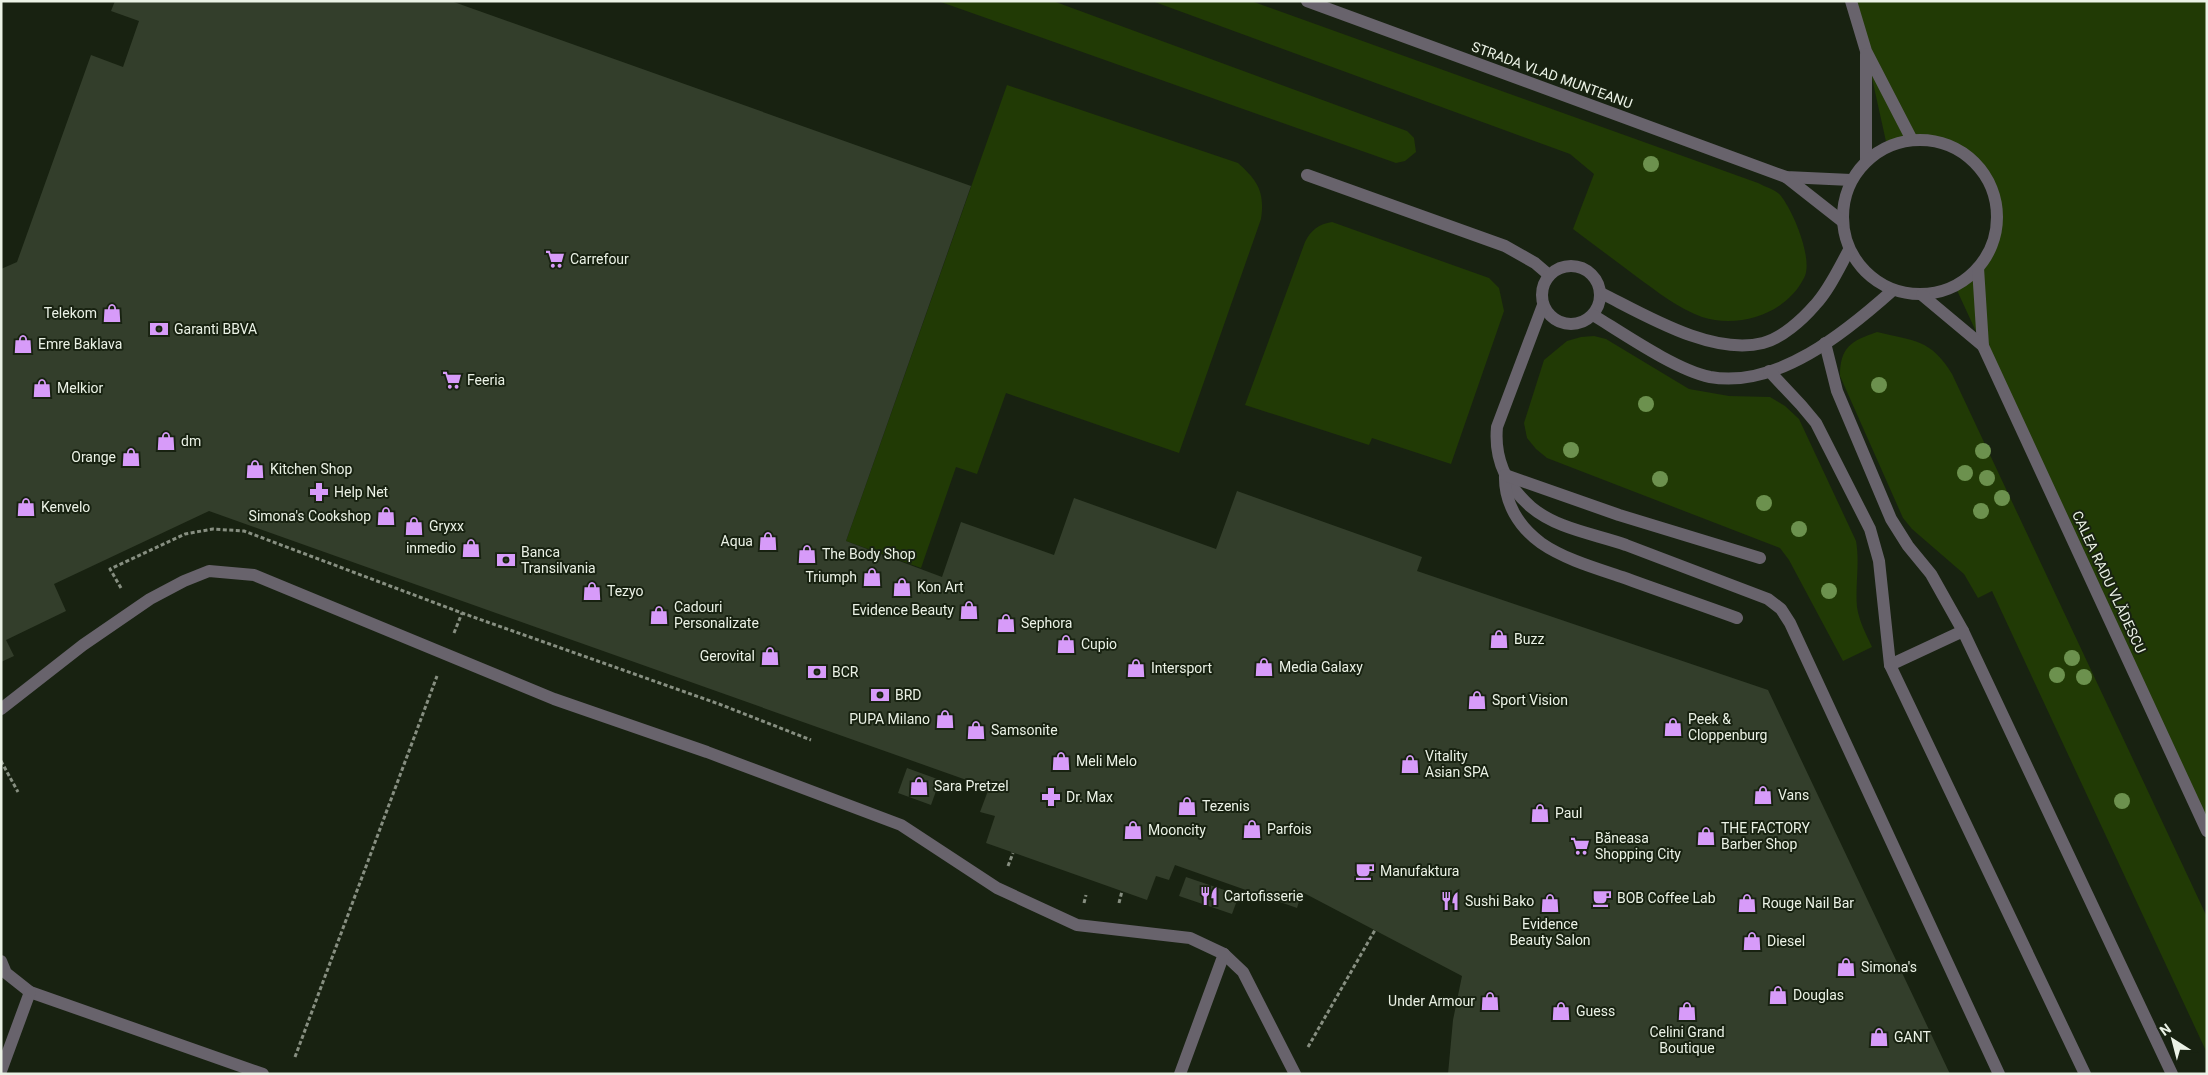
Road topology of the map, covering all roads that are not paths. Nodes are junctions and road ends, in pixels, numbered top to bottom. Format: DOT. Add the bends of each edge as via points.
graph roads {
  1 [pos="1307,1"];
  2 [pos="1851,1"];
  3 [pos="1866,51"];
  4 [pos="1912,140"];
  5 [pos="1866,160"];
  6 [pos="1308,175"];
  7 [pos="1786,176"];
  8 [pos="1851,180"];
  9 [pos="1842,221"];
  10 [pos="1849,250"];
  11 [pos="1978,268"];
  12 [pos="1549,275"];
  13 [pos="1893,290"];
  14 [pos="1601,293"];
  15 [pos="1922,295"];
  16 [pos="1543,304"];
  17 [pos="1593,315"];
  18 [pos="1825,343"];
  19 [pos="1983,346"];
  20 [pos="1769,371"];
  21 [pos="1505,475"];
  22 [pos="1760,558"];
  23 [pos="1738,618"];
  24 [pos="1963,632"];
  25 [pos="1890,666"];
  26 [pos="1,708"];
  27 [pos="2207,831"];
  28 [pos="1224,954"];
  29 [pos="1,961"];
  30 [pos="30,992"];
  31 [pos="1,1071"];
  32 [pos="263,1074"];
  33 [pos="1180,1074"];
  34 [pos="1295,1074"];
  35 [pos="1999,1074"];
  36 [pos="2085,1074"];
  37 [pos="2172,1074"];
  1 -- 7 [label="street, STRADA VLAD MUNTEANU"];
  2 -- 3 [label="street"];
  3 -- 4 [label="street"];
  3 -- 5 [label="street"];
  4 -- 5 [label="street" via="1887,146"];
  4 -- 11 [label="street" via="1935,141 1958,149 1976,163 1989,181 1995,195 1997,224 1988,254"];
  5 -- 8 [label="street"];
  6 -- 12 [label="street" via="1505,246"];
  7 -- 8 [label="street, STRADA VLAD MUNTEANU"];
  7 -- 9 [label="street, STRADA VLAD MUNTEANU"];
  8 -- 9 [label="street" via="1844,198"];
  9 -- 10 [label="street"];
  10 -- 13 [label="street" via="1859,267 1874,281"];
  10 -- 14 [label="street" via="1816,304 1786,332 1763,343 1738,346 1709,341 1682,332"];
  11 -- 15 [label="street" via="1955,286"];
  11 -- 19 [label="street, CALEA RADU VLĂDESCU"];
  12 -- 14 [label="street" via="1564,266 1581,267 1595,277"];
  12 -- 16 [label="street" via="1542,289"];
  13 -- 15 [label="street"];
  13 -- 18 [label="street"];
  14 -- 17 [label="street" via="1598,309"];
  15 -- 19 [label="street, CALEA RADU VLĂDESCU"];
  16 -- 17 [label="street" via="1548,313 1565,324 1585,321"];
  16 -- 21 [label="street" via="1497,427 1495,444"];
  17 -- 20 [label="street" via="1673,362 1709,377 1742,379"];
  18 -- 20 [label="street" via="1801,358"];
  18 -- 24 [label="street" via="1837,391 1891,519 1931,574"];
  19 -- 27 [label="street, CALEA RADU VLĂDESCU"];
  20 -- 25 [label="street" via="1816,423 1870,529 1879,561"];
  21 -- 22 [label="street" via="1619,515"];
  21 -- 23 [label="street" via="1506,492 1515,515 1546,546 1594,568"];
  21 -- 35 [label="street" via="1531,507 1550,520 1768,599 1781,609"];
  24 -- 25 [label="street"];
  24 -- 37 [label="street"];
  25 -- 36 [label="street"];
  26 -- 28 [label="street" via="84,645 150,599 184,580 209,571 254,575 554,699 901,825 997,888 1077,926 1190,938"];
  28 -- 33 [label="street"];
  28 -- 34 [label="street" via="1242,972"];
  29 -- 30 [label="street" via="6,973"];
  30 -- 31 [label="street"];
  30 -- 32 [label="street"];
}
